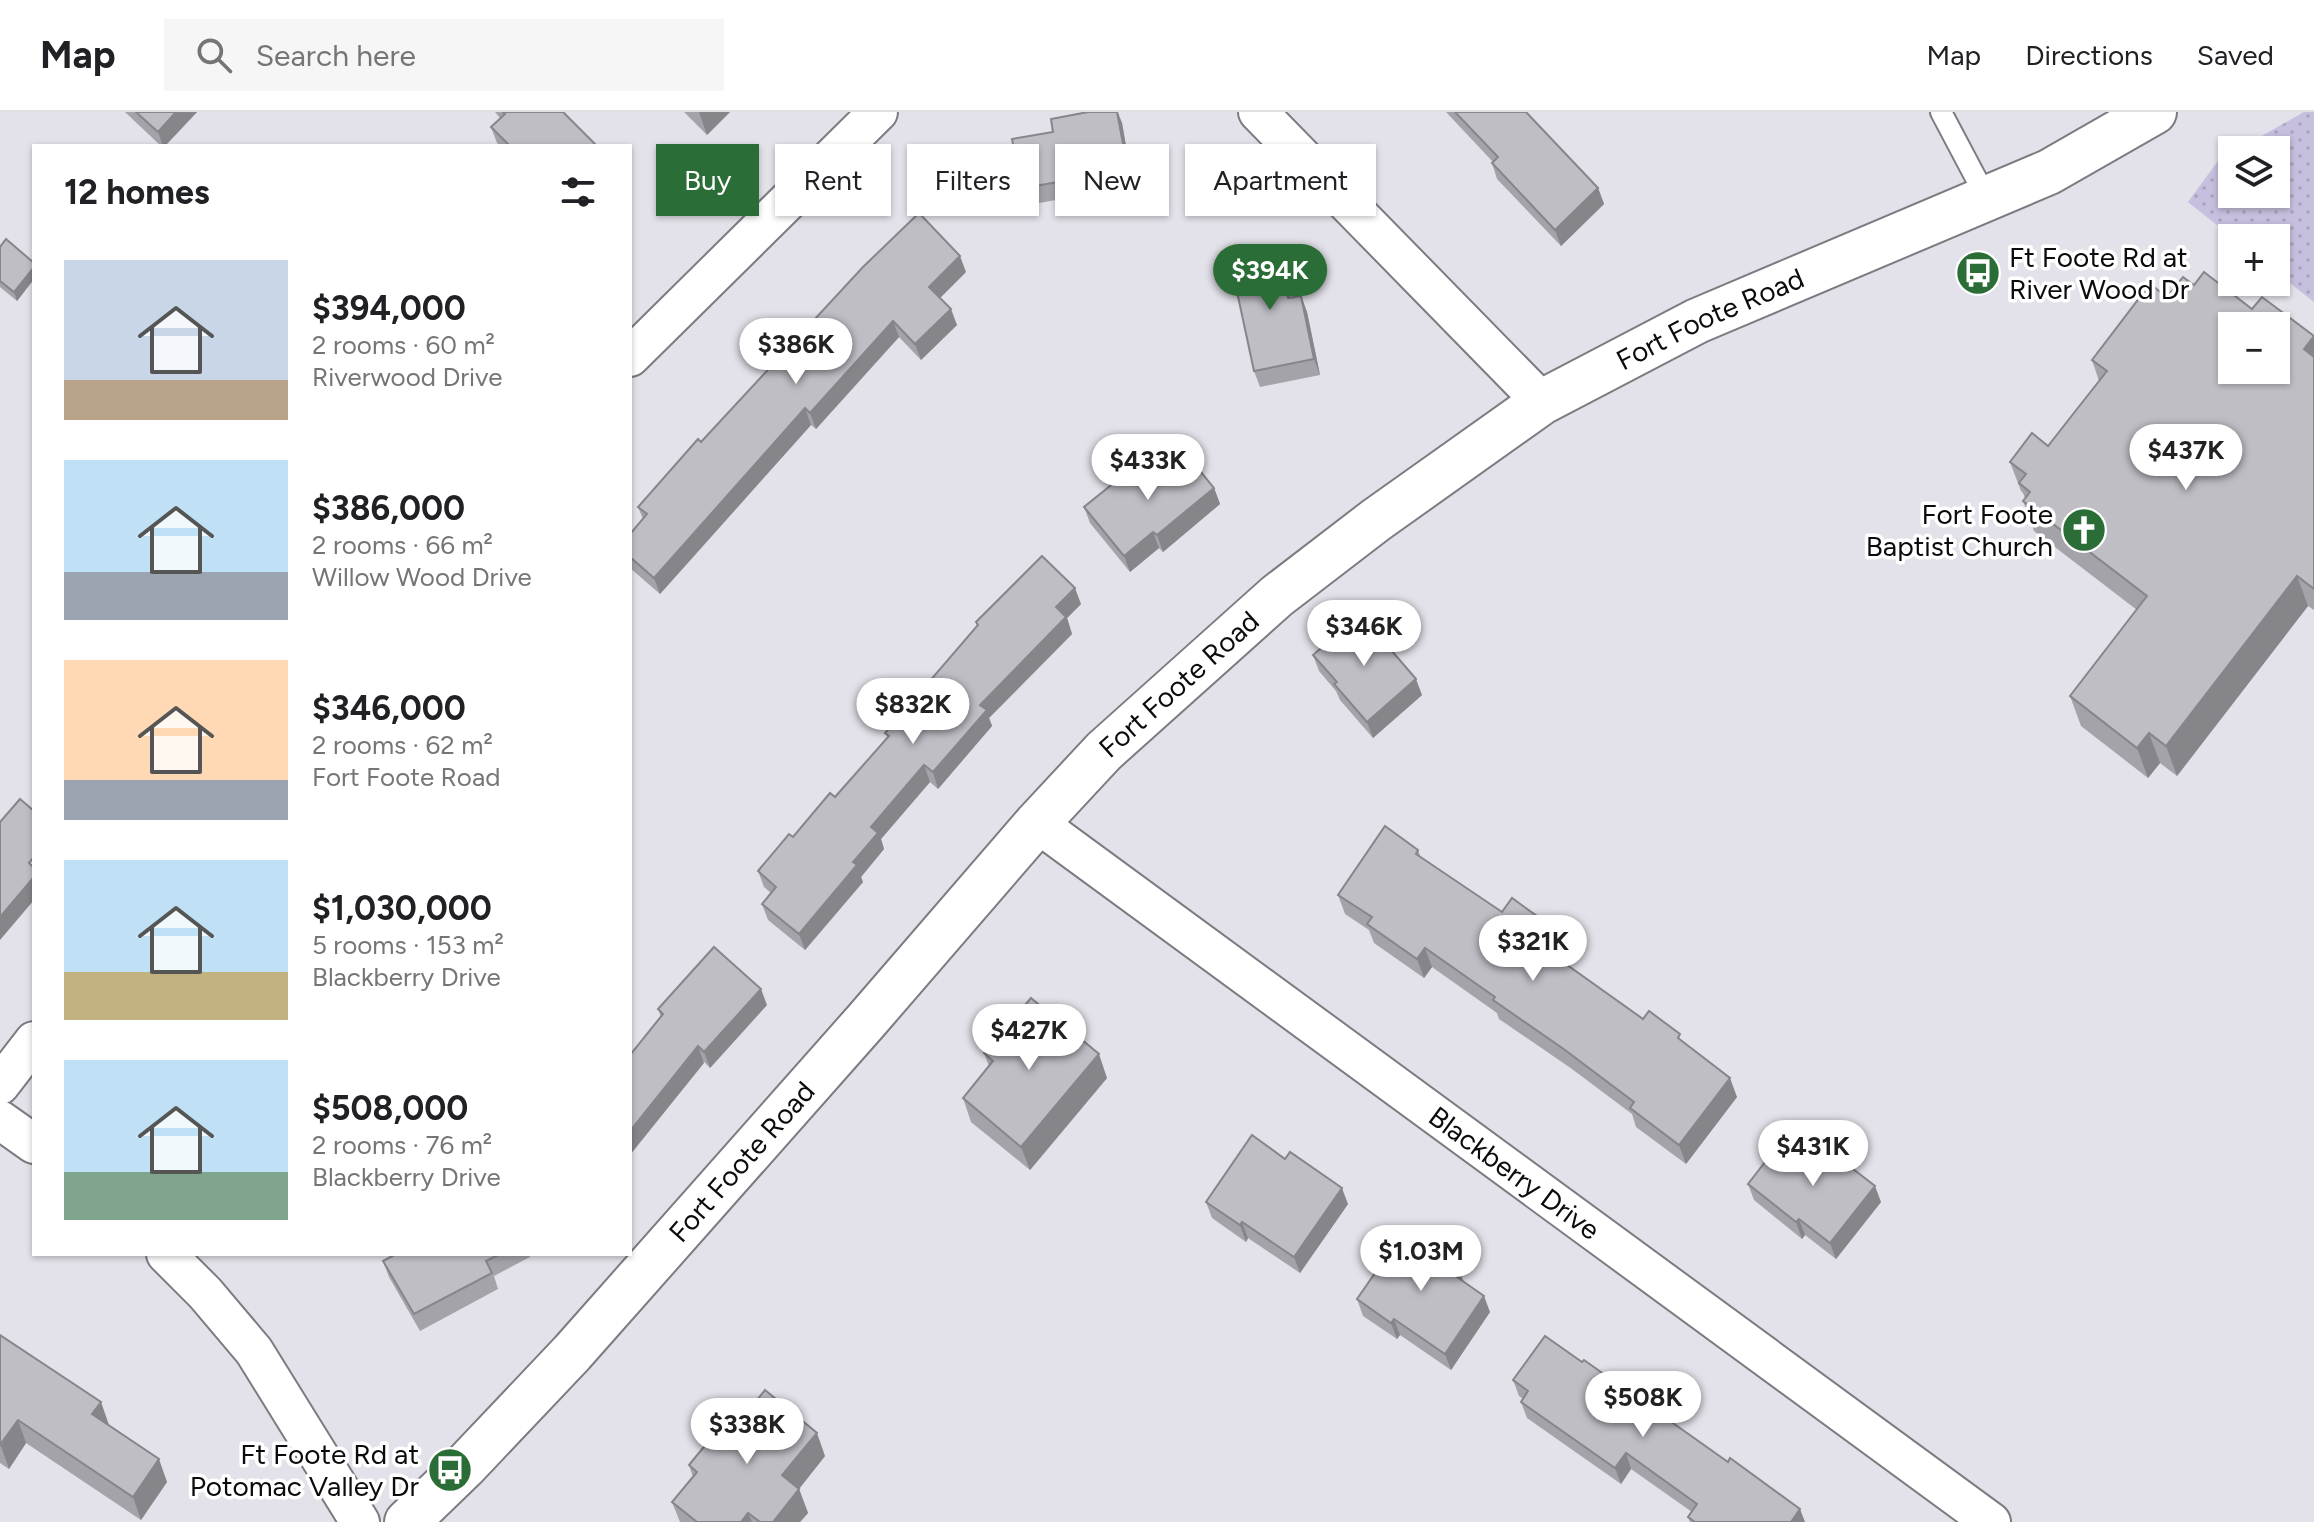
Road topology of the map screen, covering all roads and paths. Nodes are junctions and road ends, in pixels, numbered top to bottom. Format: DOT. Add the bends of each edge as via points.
graph roads {
  1 [pos="878,112"];
  2 [pos="1258,112"];
  3 [pos="1941,112"];
  4 [pos="2154,112"];
  5 [pos="1987,199"];
  6 [pos="632,355"];
  7 [pos="1542,402"];
  8 [pos="1037,823"];
  9 [pos="32,1044"];
  10 [pos="0,1085"];
  11 [pos="0,1120"];
  12 [pos="32,1143"];
  13 [pos="168,1256"];
  14 [pos="360,1522"];
  15 [pos="407,1522"];
  16 [pos="1991,1522"];
  1 -- 6 [label="street"];
  2 -- 7 [label="street"];
  3 -- 5 [label="lane"];
  4 -- 5 [label="street, Fort Foote Road" via="2049,172"];
  5 -- 7 [label="street, Fort Foote Road" via="1697,321"];
  7 -- 8 [label="street, Fort Foote Road" via="1277,596 1104,751"];
  8 -- 15 [label="street, Fort Foote Road" via="572,1353"];
  8 -- 16 [label="street, Blackberry Drive"];
  9 -- 10 [label="street"];
  11 -- 12 [label="street"];
  13 -- 14 [label="street" via="254,1351"];
}
